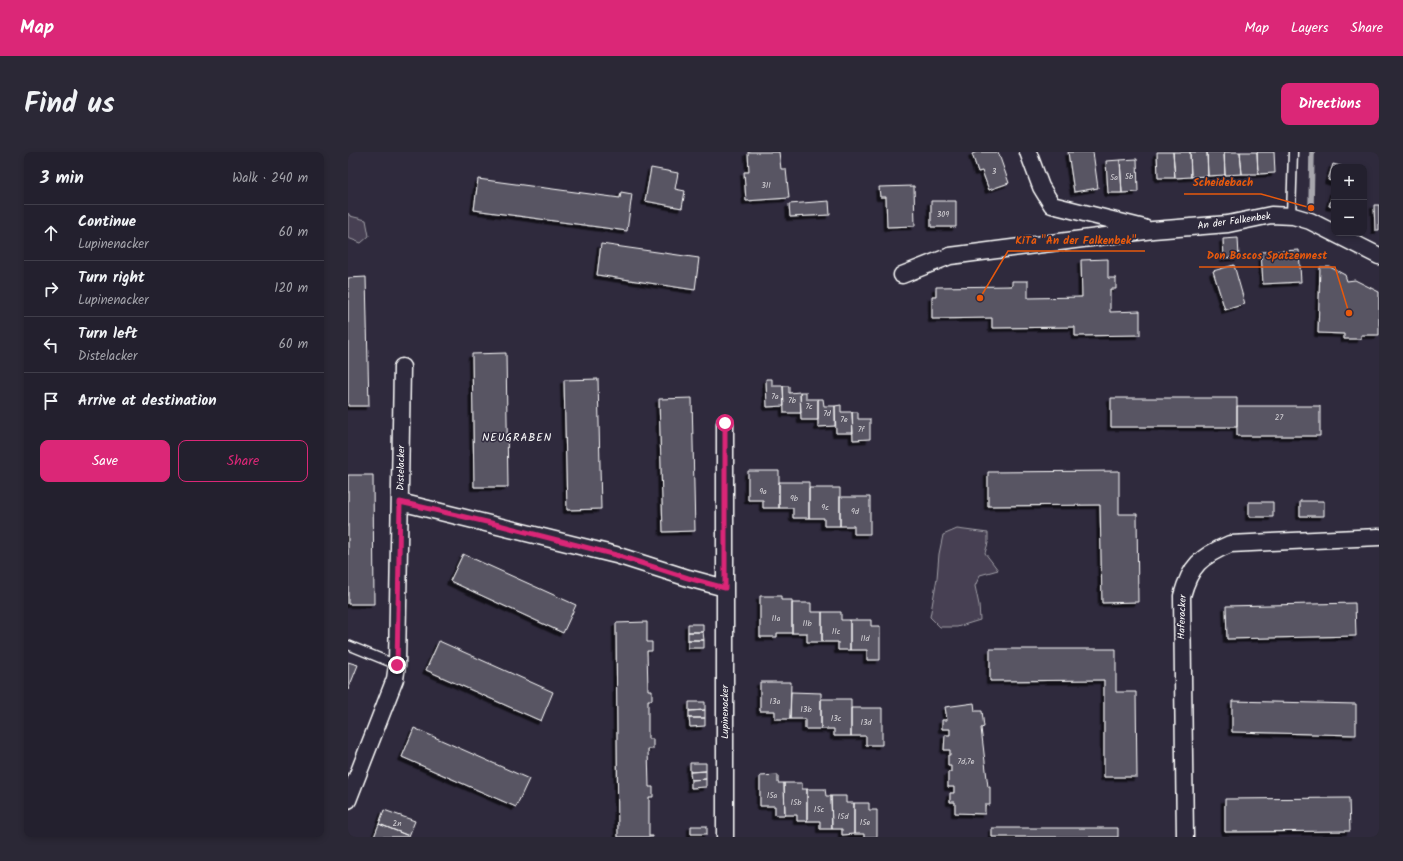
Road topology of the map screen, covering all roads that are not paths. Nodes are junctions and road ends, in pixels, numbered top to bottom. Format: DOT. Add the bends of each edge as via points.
graph roads {
  1 [pos="1028,152"];
  2 [pos="1293,152"];
  3 [pos="1291,216"];
  4 [pos="1153,230"];
  5 [pos="1379,256"];
  6 [pos="902,275"];
  7 [pos="402,367"];
  8 [pos="725,423"];
  9 [pos="400,502"];
  10 [pos="1379,537"];
  11 [pos="725,588"];
  12 [pos="348,645"];
  13 [pos="397,665"];
  14 [pos="348,800"];
  15 [pos="725,837"];
  16 [pos="1184,837"];
  1 -- 4 [label="street, An der Falkenbek" via="1041,187 1052,205"];
  2 -- 3 [label="lane"];
  3 -- 4 [label="street, An der Falkenbek" via="1271,215 1228,224"];
  3 -- 5 [label="street, An der Falkenbek" via="1310,221"];
  4 -- 6 [label="street, An der Falkenbek" via="950,256"];
  7 -- 9 [label="street, Distelacker"];
  8 -- 11 [label="street, Lupinenacker"];
  9 -- 11 [label="street" via="616,555"];
  9 -- 13 [label="street, Distelacker"];
  10 -- 16 [label="street, Haferacker" via="1230,544 1204,558 1189,574 1182,596"];
  11 -- 15 [label="street, Lupinenacker"];
  12 -- 13 [label="lane"];
  13 -- 14 [label="street, Distelacker" via="395,679"];
}
